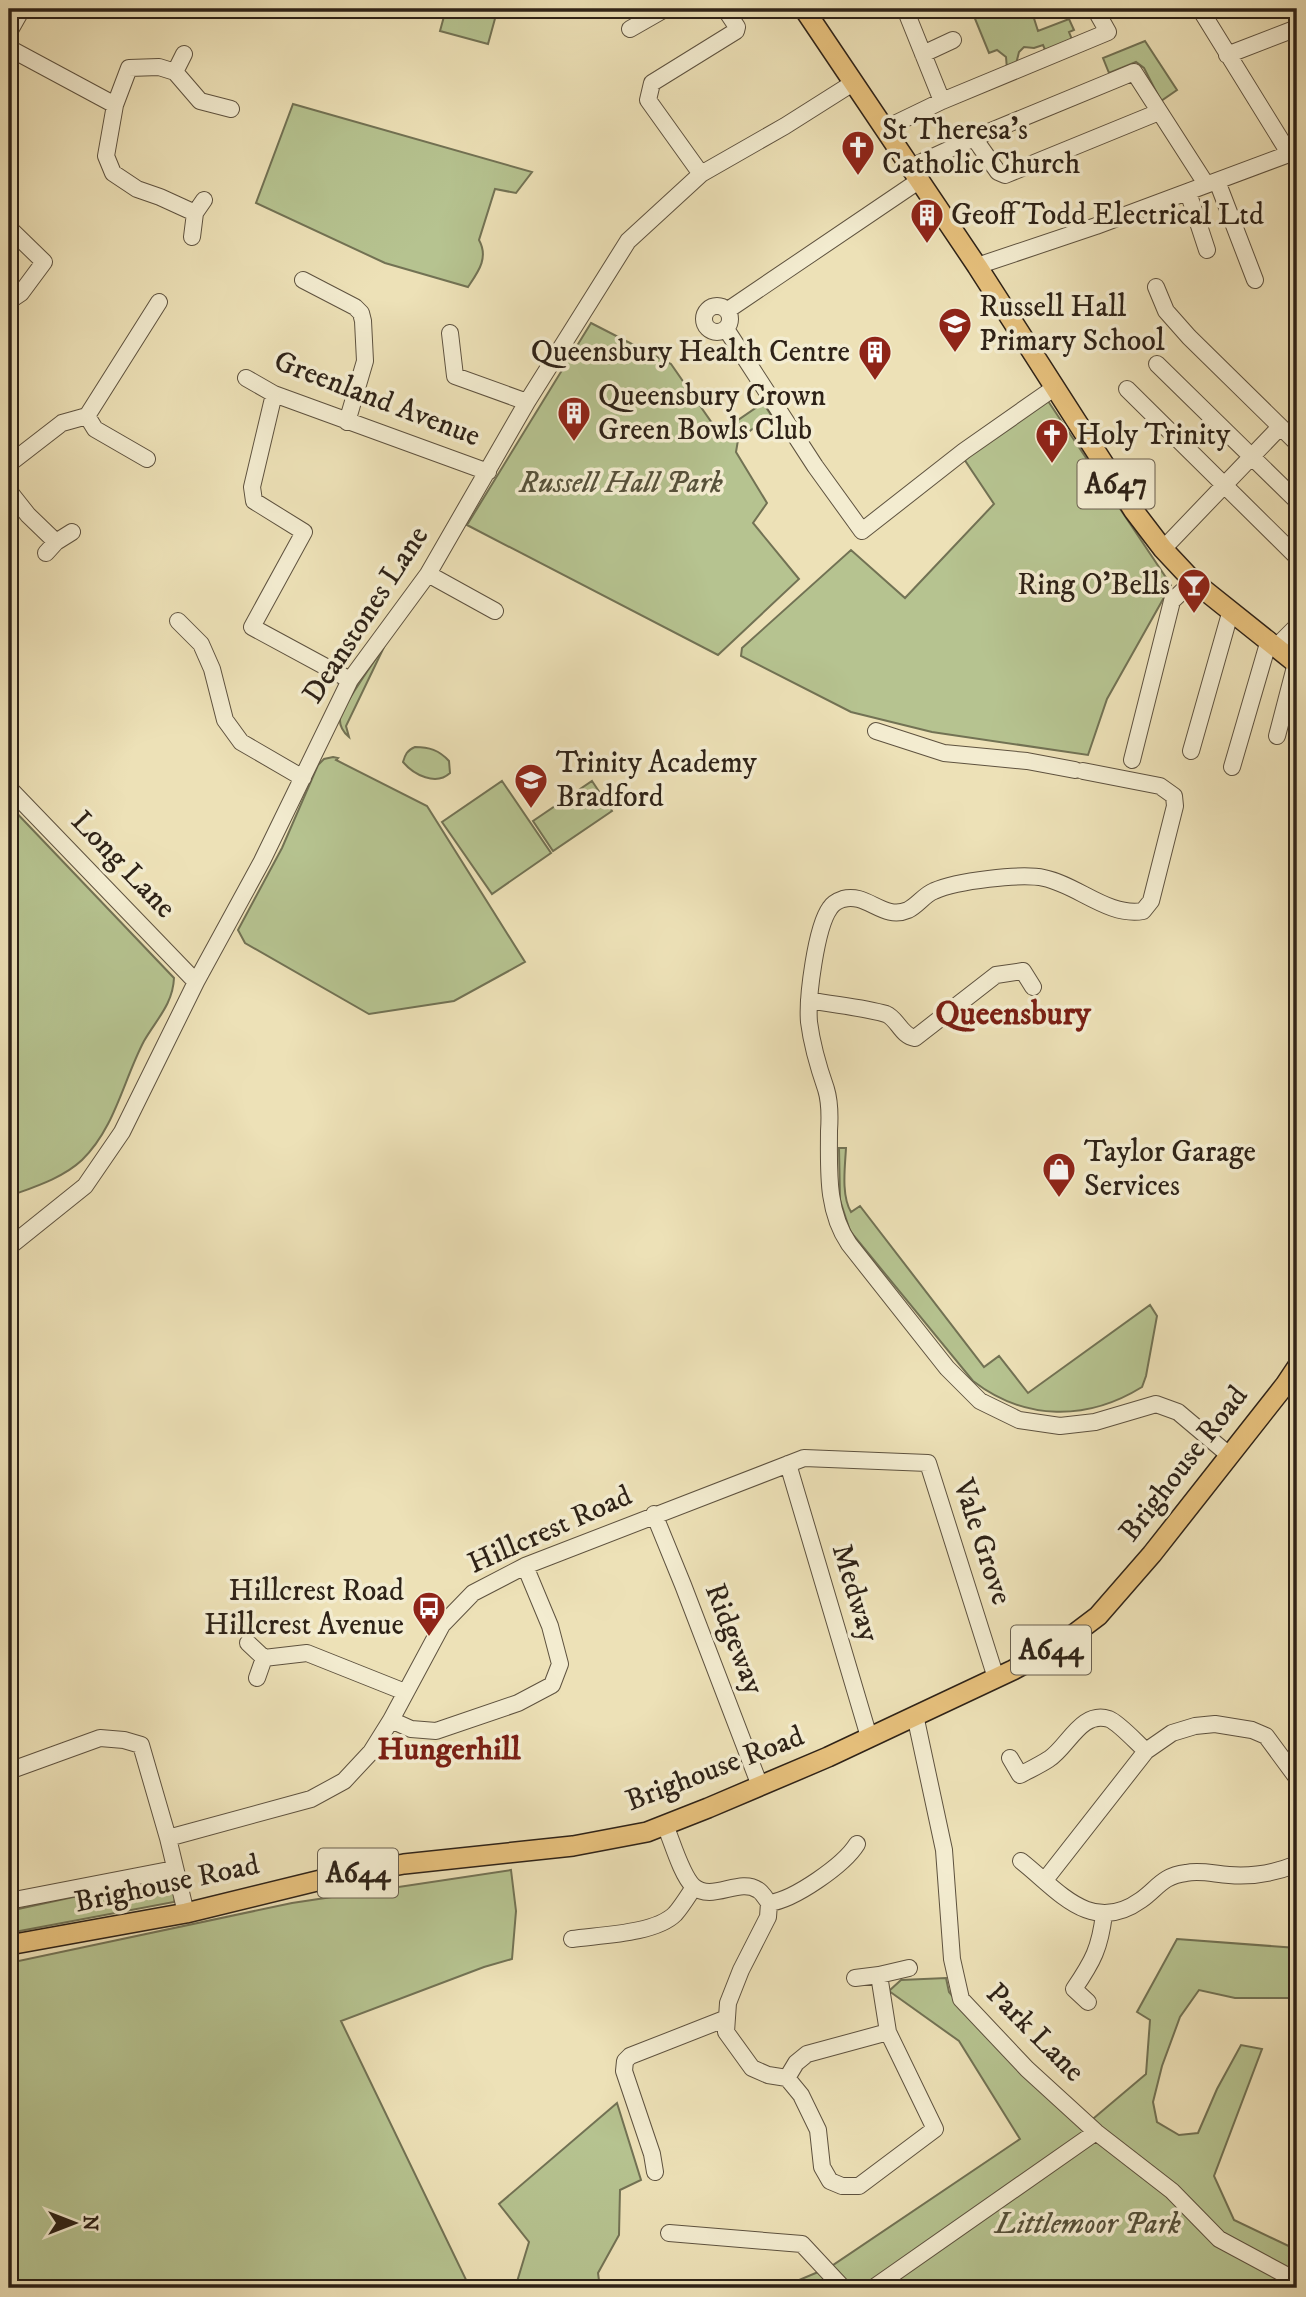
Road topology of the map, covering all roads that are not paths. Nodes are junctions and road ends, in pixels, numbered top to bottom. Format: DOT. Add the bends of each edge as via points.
graph roads {
  1 [pos="22,9"];
  2 [pos="665,9"];
  3 [pos="725,9"];
  4 [pos="804,9"];
  5 [pos="905,9"];
  6 [pos="1095,9"];
  7 [pos="1200,9"];
  8 [pos="1297,28"];
  9 [pos="630,29"];
  10 [pos="9,33"];
  11 [pos="953,40"];
  12 [pos="9,48"];
  13 [pos="184,54"];
  14 [pos="923,54"];
  15 [pos="1227,55"];
  16 [pos="175,72"];
  17 [pos="853,83"];
  18 [pos="942,101"];
  19 [pos="115,105"];
  20 [pos="231,109"];
  21 [pos="1159,112"];
  22 [pos="884,129"];
  23 [pos="974,138"];
  24 [pos="1293,152"];
  25 [pos="916,173"];
  26 [pos="701,174"];
  27 [pos="1211,182"];
  28 [pos="1188,192"];
  29 [pos="9,228"];
  30 [pos="192,237"];
  31 [pos="1207,250"];
  32 [pos="977,266"];
  33 [pos="1255,279"];
  34 [pos="303,281"];
  35 [pos="1156,286"];
  36 [pos="9,301"];
  37 [pos="159,302"];
  38 [pos="728,310"];
  39 [pos="726,329"];
  40 [pos="450,333"];
  41 [pos="1157,364"];
  42 [pos="246,378"];
  43 [pos="1054,388"];
  44 [pos="1126,389"];
  45 [pos="274,394"];
  46 [pos="527,402"];
  47 [pos="87,416"];
  48 [pos="346,422"];
  49 [pos="1280,427"];
  50 [pos="1297,443"];
  51 [pos="1252,456"];
  52 [pos="147,459"];
  53 [pos="9,464"];
  54 [pos="488,472"];
  55 [pos="1224,485"];
  56 [pos="9,491"];
  57 [pos="1297,501"];
  58 [pos="72,532"];
  59 [pos="1163,549"];
  60 [pos="1297,557"];
  61 [pos="428,574"];
  62 [pos="1193,581"];
  63 [pos="1231,610"];
  64 [pos="495,611"];
  65 [pos="178,621"];
  66 [pos="1297,626"];
  67 [pos="1273,643"];
  68 [pos="1296,664"];
  69 [pos="350,680"];
  70 [pos="876,731"];
  71 [pos="1277,736"];
  72 [pos="1191,751"];
  73 [pos="1132,760"];
  74 [pos="1232,767"];
  75 [pos="303,778"];
  76 [pos="9,788"];
  77 [pos="1030,956"];
  78 [pos="1023,971"];
  79 [pos="196,982"];
  80 [pos="1033,987"];
  81 [pos="809,1000"];
  82 [pos="9,1247"];
  83 [pos="1297,1367"];
  84 [pos="1229,1455"];
  85 [pos="928,1463"];
  86 [pos="788,1464"];
  87 [pos="653,1514"];
  88 [pos="525,1566"];
  89 [pos="248,1643"];
  90 [pos="264,1658"];
  91 [pos="257,1678"];
  92 [pos="996,1678"];
  93 [pos="405,1692"];
  94 [pos="915,1715"];
  95 [pos="391,1720"];
  96 [pos="869,1737"];
  97 [pos="1146,1751"];
  98 [pos="1010,1758"];
  99 [pos="9,1771"];
  100 [pos="1297,1778"];
  101 [pos="760,1786"];
  102 [pos="665,1825"];
  103 [pos="168,1838"];
  104 [pos="855,1854"];
  105 [pos="1021,1861"];
  106 [pos="1297,1864"];
  107 [pos="174,1869"];
  108 [pos="1045,1880"];
  109 [pos="694,1887"];
  110 [pos="9,1901"];
  111 [pos="769,1903"];
  112 [pos="186,1913"];
  113 [pos="1104,1914"];
  114 [pos="572,1938"];
  115 [pos="9,1945"];
  116 [pos="909,1968"];
  117 [pos="879,1975"];
  118 [pos="855,1978"];
  119 [pos="1088,2002"];
  120 [pos="727,2018"];
  121 [pos="888,2032"];
  122 [pos="787,2078"];
  123 [pos="1096,2132"];
  124 [pos="655,2172"];
  125 [pos="670,2233"];
  126 [pos="1297,2281"];
  127 [pos="843,2288"];
  128 [pos="873,2288"];
  1 -- 10 [label="street"];
  2 -- 9 [label="street"];
  3 -- 26 [label="street" via="736,31 652,83 648,100"];
  4 -- 17 [label="main road, A647"];
  5 -- 14 [label="street"];
  6 -- 18 [label="street" via="1108,32"];
  7 -- 15 [label="street"];
  8 -- 15 [label="street"];
  11 -- 14 [label="street"];
  12 -- 19 [label="street"];
  13 -- 16 [label="street"];
  14 -- 18 [label="street"];
  15 -- 24 [label="street"];
  16 -- 19 [label="street" via="159,67 129,68"];
  16 -- 20 [label="street" via="200,101"];
  17 -- 22 [label="main road, A647"];
  17 -- 26 [label="street, Deanstones Lane"];
  18 -- 22 [label="street"];
  19 -- 30 [label="street" via="106,156 113,173 137,189 199,206"];
  21 -- 23 [label="street" via="1005,175"];
  21 -- 23 [label="street" via="1134,72"];
  21 -- 27 [label="street"];
  22 -- 25 [label="main road, A647"];
  23 -- 25 [label="street"];
  24 -- 27 [label="street"];
  25 -- 32 [label="main road, A647"];
  25 -- 38 [label="street"];
  26 -- 46 [label="street, Deanstones Lane" via="628,241"];
  27 -- 28 [label="street"];
  27 -- 33 [label="street"];
  28 -- 31 [label="street"];
  28 -- 32 [label="street"];
  29 -- 36 [label="street" via="44,262 21,293"];
  32 -- 43 [label="main road, A647"];
  34 -- 48 [label="street" via="360,313 365,362"];
  35 -- 49 [label="street" via="1166,311"];
  37 -- 47 [label="street"];
  38 -- 39 [label="street"];
  38 -- 39 [label="street" via="712,306 704,319 712,331"];
  39 -- 43 [label="street" via="862,531"];
  40 -- 46 [label="street" via="455,376"];
  41 -- 51 [label="street"];
  42 -- 45 [label="street, Greenland Avenue"];
  43 -- 59 [label="main road, A647"];
  44 -- 55 [label="street"];
  45 -- 48 [label="street, Greenland Avenue"];
  45 -- 69 [label="street" via="252,487 254,501 304,531 252,627"];
  46 -- 54 [label="street, Deanstones Lane"];
  47 -- 52 [label="street" via="95,429"];
  47 -- 53 [label="street" via="62,423"];
  48 -- 54 [label="street, Greenland Avenue"];
  49 -- 50 [label="street"];
  49 -- 51 [label="street"];
  51 -- 55 [label="street"];
  51 -- 57 [label="street"];
  54 -- 61 [label="street, Deanstones Lane"];
  55 -- 59 [label="street"];
  55 -- 60 [label="street"];
  56 -- 58 [label="street" via="51,547"];
  59 -- 62 [label="main road, A647"];
  61 -- 64 [label="street"];
  61 -- 69 [label="street, Deanstones Lane"];
  62 -- 63 [label="main road, A647"];
  62 -- 73 [label="street" via="1172,601"];
  63 -- 67 [label="main road, A647"];
  63 -- 72 [label="street"];
  65 -- 75 [label="street" via="201,644 225,720 241,742"];
  66 -- 67 [label="street"];
  67 -- 68 [label="main road, A647"];
  67 -- 74 [label="street"];
  68 -- 71 [label="street"];
  69 -- 75 [label="street, Deanstones Lane"];
  70 -- 81 [label="street" via="944,752 1027,761 1160,786 1174,796 1175,806 1151,901 1143,911 1130,913 1102,904 1070,886 1042,878 961,884 934,891 897,913 846,898 834,903 822,924"];
  75 -- 79 [label="street, Deanstones Lane"];
  76 -- 79 [label="street, Long Lane"];
  77 -- 78 [label="street"];
  78 -- 80 [label="street"];
  78 -- 81 [label="street" via="996,975 915,1038 889,1015"];
  79 -- 82 [label="street, Deanstones Lane" via="122,1132 85,1186"];
  81 -- 84 [label="street" via="814,1056 830,1108 830,1197 840,1231 947,1368 980,1401 1020,1420 1060,1426 1095,1422 1156,1404 1178,1412"];
  83 -- 84 [label="main road, Brighouse Road / A644"];
  84 -- 92 [label="main road, Brighouse Road / A644" via="1098,1616 1061,1644"];
  85 -- 86 [label="street, Hillcrest Road" via="804,1458"];
  85 -- 92 [label="street, Vale Grove"];
  86 -- 87 [label="street, Hillcrest Road"];
  86 -- 96 [label="street, Medway"];
  87 -- 88 [label="street, Hillcrest Road"];
  87 -- 101 [label="street, Ridgeway"];
  88 -- 93 [label="street, Hillcrest Road" via="473,1592 442,1625"];
  88 -- 95 [label="street" via="560,1664 552,1685 518,1703 436,1731 411,1729"];
  89 -- 90 [label="street"];
  90 -- 91 [label="street"];
  90 -- 93 [label="street" via="307,1653"];
  92 -- 94 [label="main road, Brighouse Road / A644"];
  93 -- 95 [label="street, Hillcrest Road"];
  94 -- 96 [label="main road, Brighouse Road / A644"];
  94 -- 123 [label="street, Park Lane" via="944,1850 952,1959 961,1999"];
  95 -- 103 [label="street, Hillcrest Road" via="371,1752 344,1781 311,1799"];
  96 -- 101 [label="main road, Brighouse Road / A644"];
  97 -- 98 [label="street" via="1110,1720 1094,1718 1050,1759 1020,1774"];
  97 -- 100 [label="street" via="1172,1733 1195,1727 1214,1724 1252,1730 1266,1735"];
  97 -- 108 [label="street"];
  99 -- 103 [label="street" via="100,1738 141,1745"];
  101 -- 102 [label="main road, Brighouse Road / A644"];
  102 -- 109 [label="street"];
  102 -- 112 [label="main road, Brighouse Road / A644" via="573,1846 404,1864"];
  103 -- 107 [label="street"];
  104 -- 111 [label="street" via="806,1888 781,1902"];
  105 -- 108 [label="street"];
  106 -- 113 [label="street" via="1278,1872 1245,1876 1188,1872 1171,1876 1137,1903"];
  107 -- 110 [label="street"];
  107 -- 112 [label="street"];
  108 -- 113 [label="street" via="1076,1907"];
  109 -- 111 [label="street" via="705,1892 745,1886 758,1889"];
  109 -- 114 [label="street" via="663,1923"];
  111 -- 120 [label="street" via="768,1917 728,2003"];
  112 -- 115 [label="main road, Brighouse Road / A644"];
  113 -- 119 [label="street" via="1101,1941 1074,1989"];
  116 -- 117 [label="street"];
  117 -- 118 [label="street"];
  117 -- 121 [label="street"];
  120 -- 122 [label="street" via="726,2032 752,2068"];
  120 -- 124 [label="street" via="630,2056 625,2062"];
  121 -- 122 [label="street" via="807,2054"];
  121 -- 122 [label="street" via="935,2129 859,2186 830,2181 822,2167 818,2130"];
  123 -- 126 [label="street, Park Lane" via="1172,2191 1219,2239"];
  123 -- 128 [label="street"];
  125 -- 127 [label="street" via="802,2244"];
}
